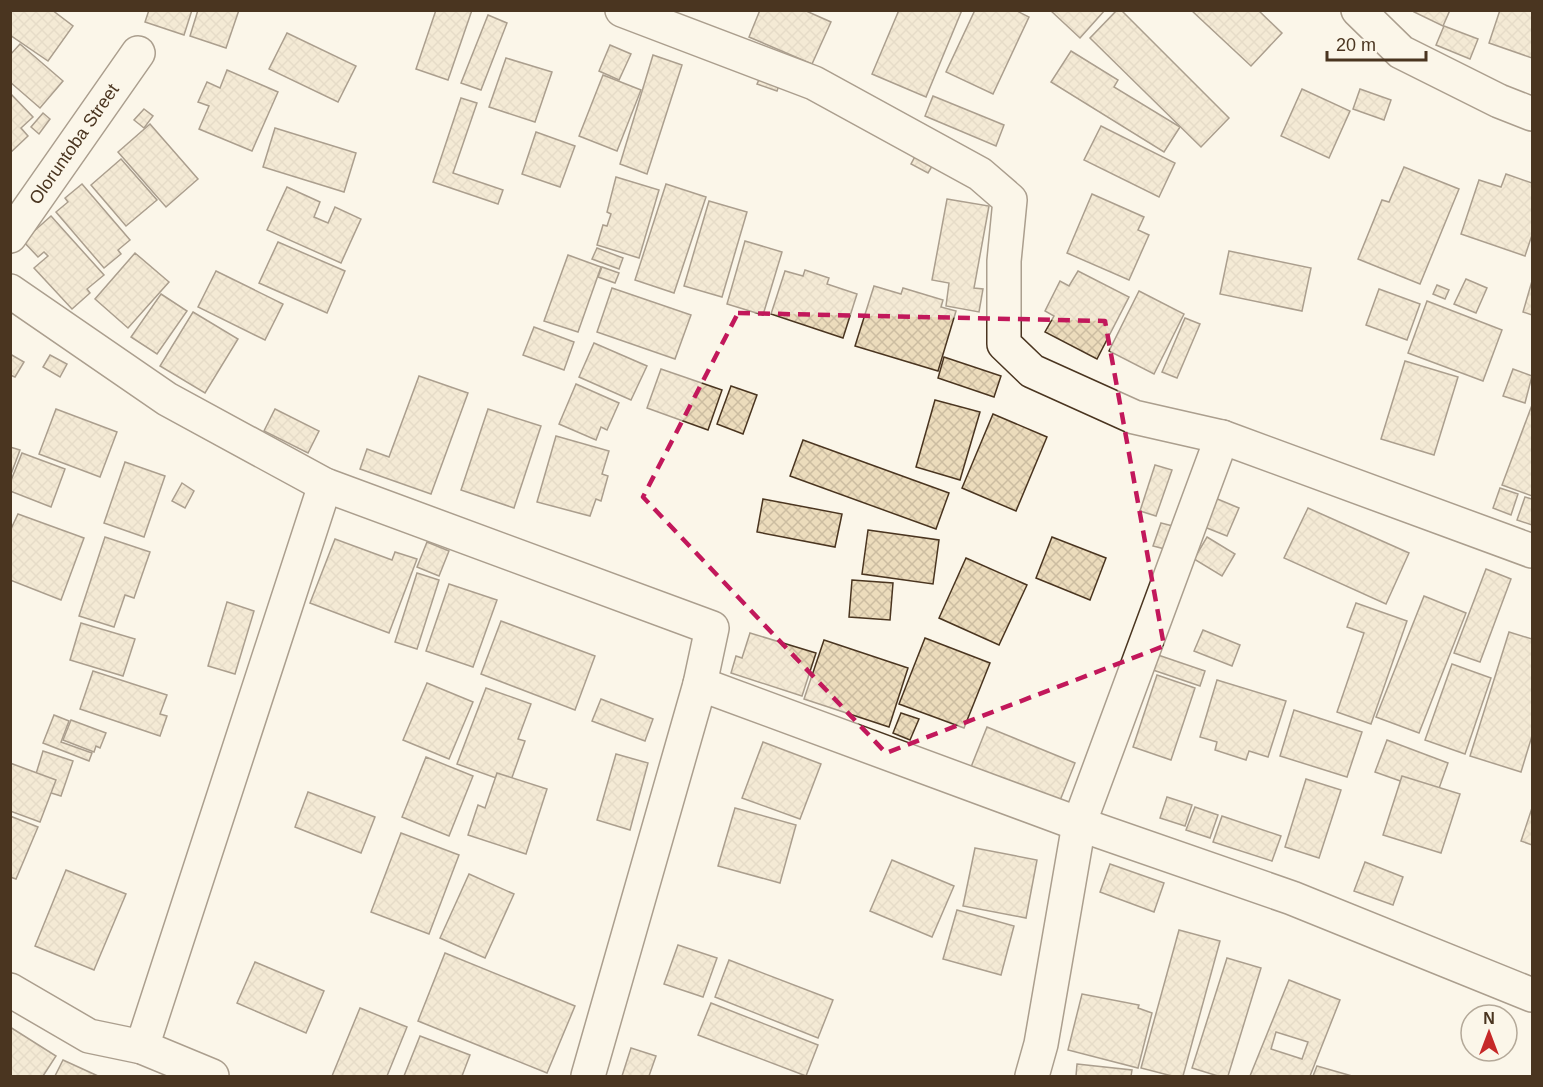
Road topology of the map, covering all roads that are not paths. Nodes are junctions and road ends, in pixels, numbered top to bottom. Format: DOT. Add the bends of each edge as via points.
graph roads {
  1 [pos="1358,10"];
  2 [pos="642,15"];
  3 [pos="138,53"];
  4 [pos="1533,114"];
  5 [pos="10,236"];
  6 [pos="10,291"];
  7 [pos="1222,437"];
  8 [pos="325,484"];
  9 [pos="1533,551"];
  10 [pos="700,684"];
  11 [pos="1079,824"];
  12 [pos="10,990"];
  13 [pos="1533,995"];
  14 [pos="142,1047"];
  15 [pos="212,1077"];
  16 [pos="588,1077"];
  17 [pos="1032,1077"];
  1 -- 4 [label="street" via="1401,52"];
  2 -- 7 [label="street" via="814,83 980,174 1010,200 1004,261 1004,344 1032,371 1134,417"];
  3 -- 5 [label="street, Oloruntoba Street"];
  6 -- 8 [label="street" via="167,399"];
  7 -- 9 [label="street"];
  7 -- 11 [label="street"];
  8 -- 10 [label="street" via="712,628"];
  8 -- 14 [label="street"];
  10 -- 11 [label="street"];
  10 -- 16 [label="street"];
  11 -- 13 [label="street" via="1292,898"];
  11 -- 17 [label="street"];
  12 -- 14 [label="street" via="89,1036"];
  14 -- 15 [label="street"];
}
